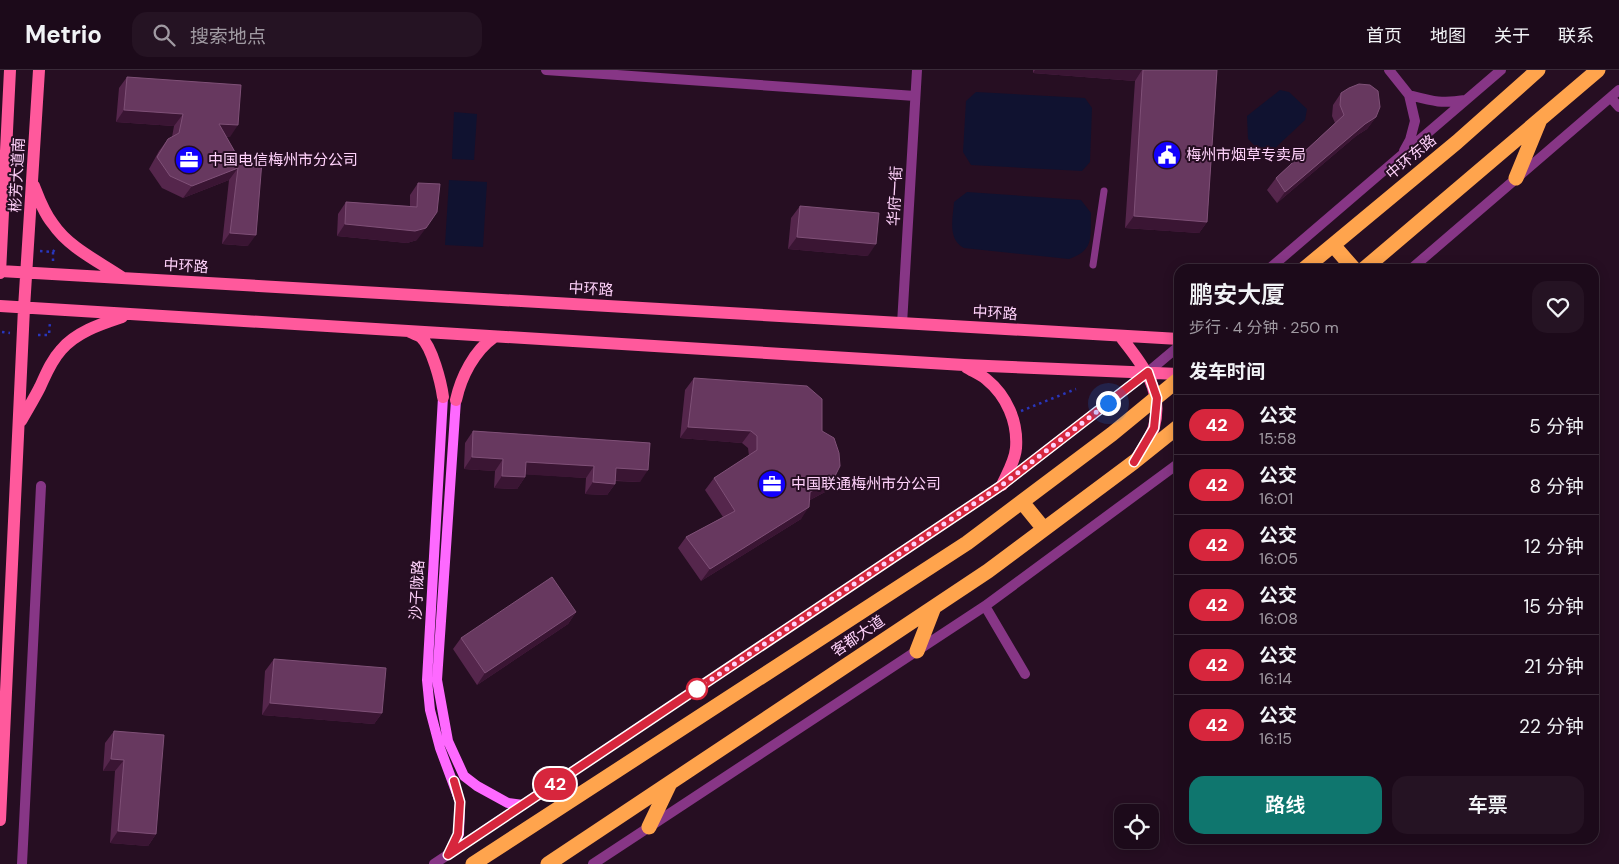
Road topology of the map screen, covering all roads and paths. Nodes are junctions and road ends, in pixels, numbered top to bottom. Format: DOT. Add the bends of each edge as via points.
graph roads {
  1 [pos="10,70"];
  2 [pos="39,70"];
  3 [pos="546,70"];
  4 [pos="917,70"];
  5 [pos="1389,70"];
  6 [pos="1501,70"];
  7 [pos="1538,70"];
  8 [pos="1598,70"];
  9 [pos="1619,90"];
  10 [pos="1410,94"];
  11 [pos="915,96"];
  12 [pos="1610,98"];
  13 [pos="1466,100"];
  14 [pos="1619,107"];
  15 [pos="1541,119"];
  16 [pos="1402,156"];
  17 [pos="3,176"];
  18 [pos="1516,178"];
  19 [pos="33,184"];
  20 [pos="1104,191"];
  21 [pos="59,242"];
  22 [pos="1333,245"];
  23 [pos="40,251"];
  24 [pos="53,252"];
  25 [pos="53,264"];
  26 [pos="1275,264"];
  27 [pos="1310,264"];
  28 [pos="1350,264"];
  29 [pos="1370,264"];
  30 [pos="1417,264"];
  31 [pos="1093,265"];
  32 [pos="0,272"];
  33 [pos="27,272"];
  34 [pos="124,278"];
  35 [pos="0,306"];
  36 [pos="24,308"];
  37 [pos="127,315"];
  38 [pos="50,322"];
  39 [pos="902,324"];
  40 [pos="2,332"];
  41 [pos="410,332"];
  42 [pos="10,333"];
  43 [pos="38,335"];
  44 [pos="1120,336"];
  45 [pos="494,337"];
  46 [pos="1174,339"];
  47 [pos="1174,350"];
  48 [pos="964,366"];
  49 [pos="1148,372"];
  50 [pos="1174,374"];
  51 [pos="1174,383"];
  52 [pos="1076,389"];
  53 [pos="450,398"];
  54 [pos="1157,398"];
  55 [pos="1018,412"];
  56 [pos="18,425"];
  57 [pos="1174,430"];
  58 [pos="1134,462"];
  59 [pos="1174,467"];
  60 [pos="1002,485"];
  61 [pos="41,486"];
  62 [pos="1022,502"];
  63 [pos="1044,529"];
  64 [pos="985,606"];
  65 [pos="934,607"];
  66 [pos="917,651"];
  67 [pos="1025,674"];
  68 [pos="670,783"];
  69 [pos="524,805"];
  70 [pos="0,820"];
  71 [pos="649,827"];
  72 [pos="448,855"];
  73 [pos="22,864"];
  74 [pos="434,864"];
  75 [pos="473,864"];
  76 [pos="548,864"];
  77 [pos="593,864"];
  1 -- 17 [label="main road, 彬芳大道南"];
  2 -- 19 [label="main road, 彬芳大道南"];
  3 -- 11 [label="street"];
  4 -- 11 [label="street, 华府一街"];
  5 -- 10 [label="street"];
  6 -- 13 [label="street"];
  7 -- 22 [label="highway, 中环东路"];
  8 -- 15 [label="highway"];
  9 -- 12 [label="street"];
  10 -- 13 [label="street" via="1433,102"];
  10 -- 16 [label="street" via="1415,121"];
  11 -- 39 [label="street, 华府一街"];
  12 -- 14 [label="street"];
  12 -- 18 [label="street"];
  13 -- 16 [label="street"];
  15 -- 18 [label="highway"];
  15 -- 29 [label="highway"];
  16 -- 26 [label="street"];
  17 -- 32 [label="main road, 彬芳大道南"];
  18 -- 30 [label="street"];
  19 -- 33 [label="main road, 彬芳大道南"];
  19 -- 34 [label="main road" via="52,224 63,236"];
  20 -- 31 [label="lane"];
  21 -- 24 [label="path"];
  22 -- 27 [label="highway, 中环东路"];
  22 -- 28 [label="highway"];
  23 -- 24 [label="path"];
  24 -- 25 [label="path"];
  32 -- 33 [label="main road, 中环路"];
  33 -- 34 [label="main road, 中环路"];
  33 -- 36 [label="main road, 彬芳大道南"];
  34 -- 39 [label="main road, 中环路"];
  35 -- 36 [label="main road"];
  36 -- 37 [label="main road"];
  36 -- 56 [label="main road, 彬芳大道南"];
  37 -- 41 [label="main road"];
  37 -- 56 [label="main road" via="92,328 62,349 48,368"];
  38 -- 43 [label="path" via="49,335"];
  39 -- 44 [label="main road, 中环路"];
  40 -- 42 [label="path"];
  41 -- 45 [label="main road"];
  41 -- 53 [label="main road" via="422,338"];
  44 -- 46 [label="main road, 中环路"];
  44 -- 49 [label="main road"];
  45 -- 48 [label="main road"];
  45 -- 53 [label="main road" via="484,344"];
  47 -- 49 [label="street"];
  48 -- 49 [label="main road"];
  48 -- 60 [label="main road" via="986,379 1011,410 1016,450"];
  49 -- 50 [label="main road"];
  49 -- 54 [label="main road"];
  49 -- 60 [label="street"];
  51 -- 54 [label="highway, 客都大道"];
  52 -- 55 [label="path"];
  53 -- 69 [label="street, 沙子陇路" via="437,680 448,741 464,776 508,803"];
  53 -- 72 [label="street, 沙子陇路" via="427,680 437,738 460,802 458,834"];
  54 -- 58 [label="main road" via="1154,428"];
  54 -- 62 [label="highway, 客都大道"];
  56 -- 70 [label="main road, 彬芳大道南"];
  57 -- 58 [label="highway, 客都大道"];
  58 -- 63 [label="highway, 客都大道"];
  59 -- 64 [label="street"];
  60 -- 69 [label="street"];
  61 -- 73 [label="street"];
  62 -- 63 [label="highway"];
  62 -- 75 [label="highway, 客都大道" via="967,543"];
  63 -- 65 [label="highway, 客都大道"];
  64 -- 66 [label="street"];
  64 -- 67 [label="street"];
  65 -- 66 [label="highway"];
  65 -- 68 [label="highway, 客都大道"];
  66 -- 71 [label="street"];
  68 -- 71 [label="highway"];
  68 -- 76 [label="highway, 客都大道"];
  69 -- 72 [label="street"];
  71 -- 77 [label="street"];
  72 -- 74 [label="street"];
}
